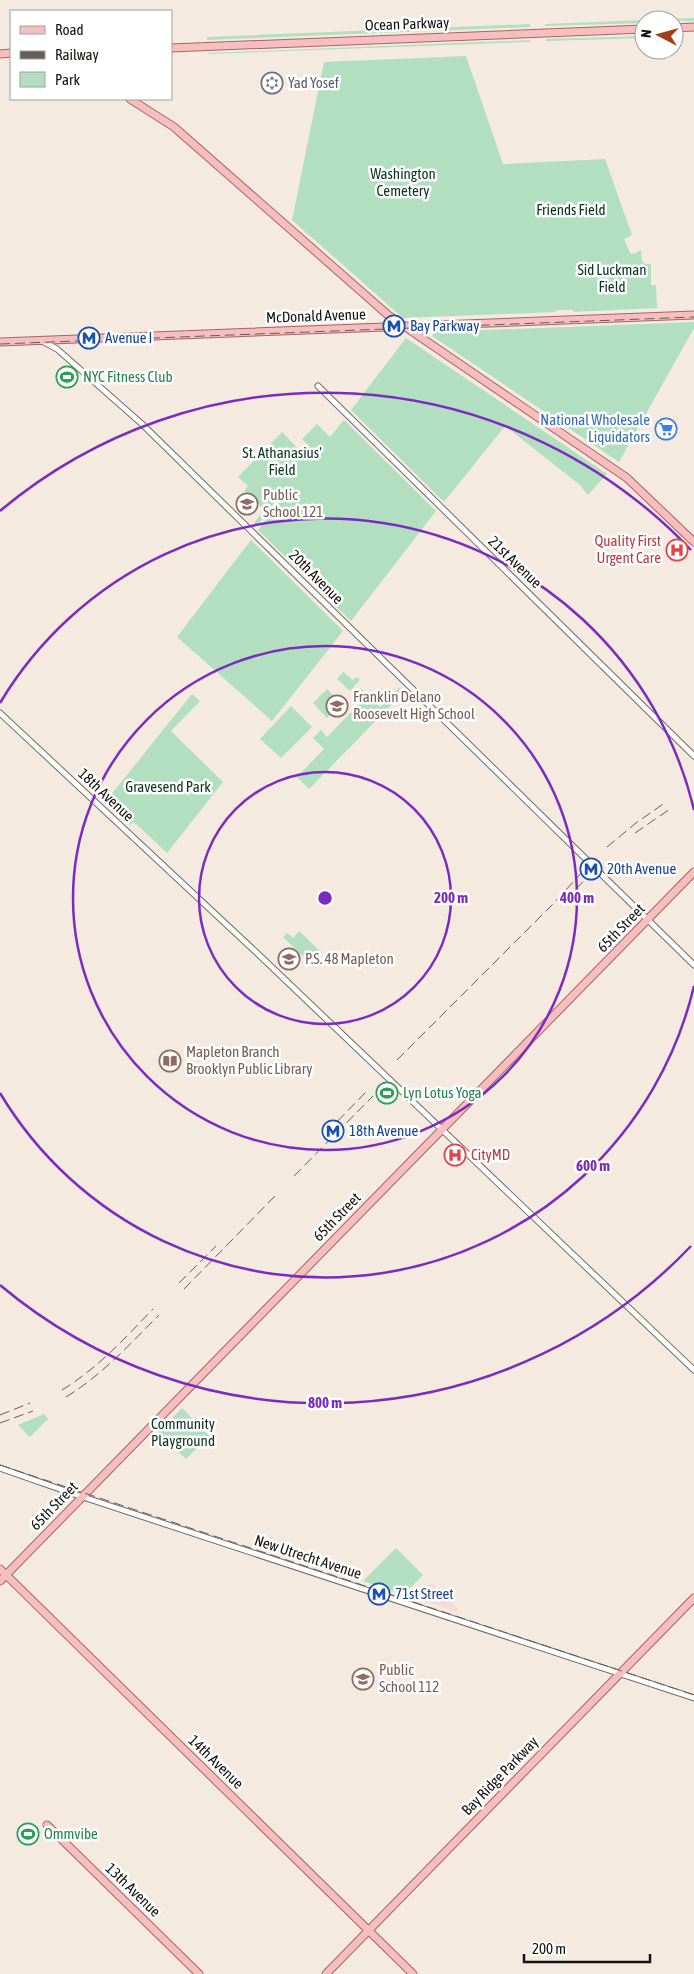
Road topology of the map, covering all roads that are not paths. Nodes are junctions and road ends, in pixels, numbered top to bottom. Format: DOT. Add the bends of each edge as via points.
graph roads {
  1 [pos="634,29"];
  2 [pos="172,48"];
  3 [pos="132,100"];
  4 [pos="694,315"];
  5 [pos="403,326"];
  6 [pos="42,340"];
  7 [pos="0,342"];
  8 [pos="318,386"];
  9 [pos="694,542"];
  10 [pos="0,713"];
  11 [pos="694,756"];
  12 [pos="694,872"];
  13 [pos="648,920"];
  14 [pos="694,965"];
  15 [pos="442,1130"];
  16 [pos="694,1370"];
  17 [pos="0,1468"];
  18 [pos="83,1496"];
  19 [pos="3,1572"];
  20 [pos="0,1581"];
  21 [pos="694,1598"];
  22 [pos="621,1673"];
  23 [pos="694,1698"];
  24 [pos="47,1825"];
  25 [pos="369,1930"];
  26 [pos="199,1974"];
  27 [pos="326,1974"];
  28 [pos="413,1974"];
  1 -- 2 [label="main road, Ocean Parkway"];
  3 -- 5 [label="main road" via="174,126"];
  4 -- 5 [label="main road, McDonald Avenue"];
  5 -- 6 [label="main road, McDonald Avenue"];
  5 -- 9 [label="main road" via="627,478"];
  6 -- 7 [label="main road, McDonald Avenue"];
  6 -- 13 [label="street, 20th Avenue, bridge" via="57,349 142,424"];
  8 -- 11 [label="street, 21st Avenue"];
  10 -- 15 [label="street, 18th Avenue"];
  12 -- 13 [label="main road, 65th Street"];
  13 -- 14 [label="street, 20th Avenue"];
  13 -- 15 [label="main road, 65th Street"];
  15 -- 16 [label="street, 18th Avenue"];
  15 -- 18 [label="main road, 65th Street"];
  17 -- 18 [label="street, New Utrecht Avenue"];
  18 -- 19 [label="main road, 65th Street"];
  18 -- 22 [label="street, New Utrecht Avenue"];
  19 -- 20 [label="main road, 65th Street"];
  19 -- 25 [label="main road, 14th Avenue"];
  21 -- 22 [label="main road, Bay Ridge Parkway"];
  22 -- 23 [label="street, New Utrecht Avenue"];
  22 -- 25 [label="main road, Bay Ridge Parkway"];
  24 -- 26 [label="main road, 13th Avenue"];
  25 -- 27 [label="main road, Bay Ridge Parkway"];
  25 -- 28 [label="main road, 14th Avenue"];
}
